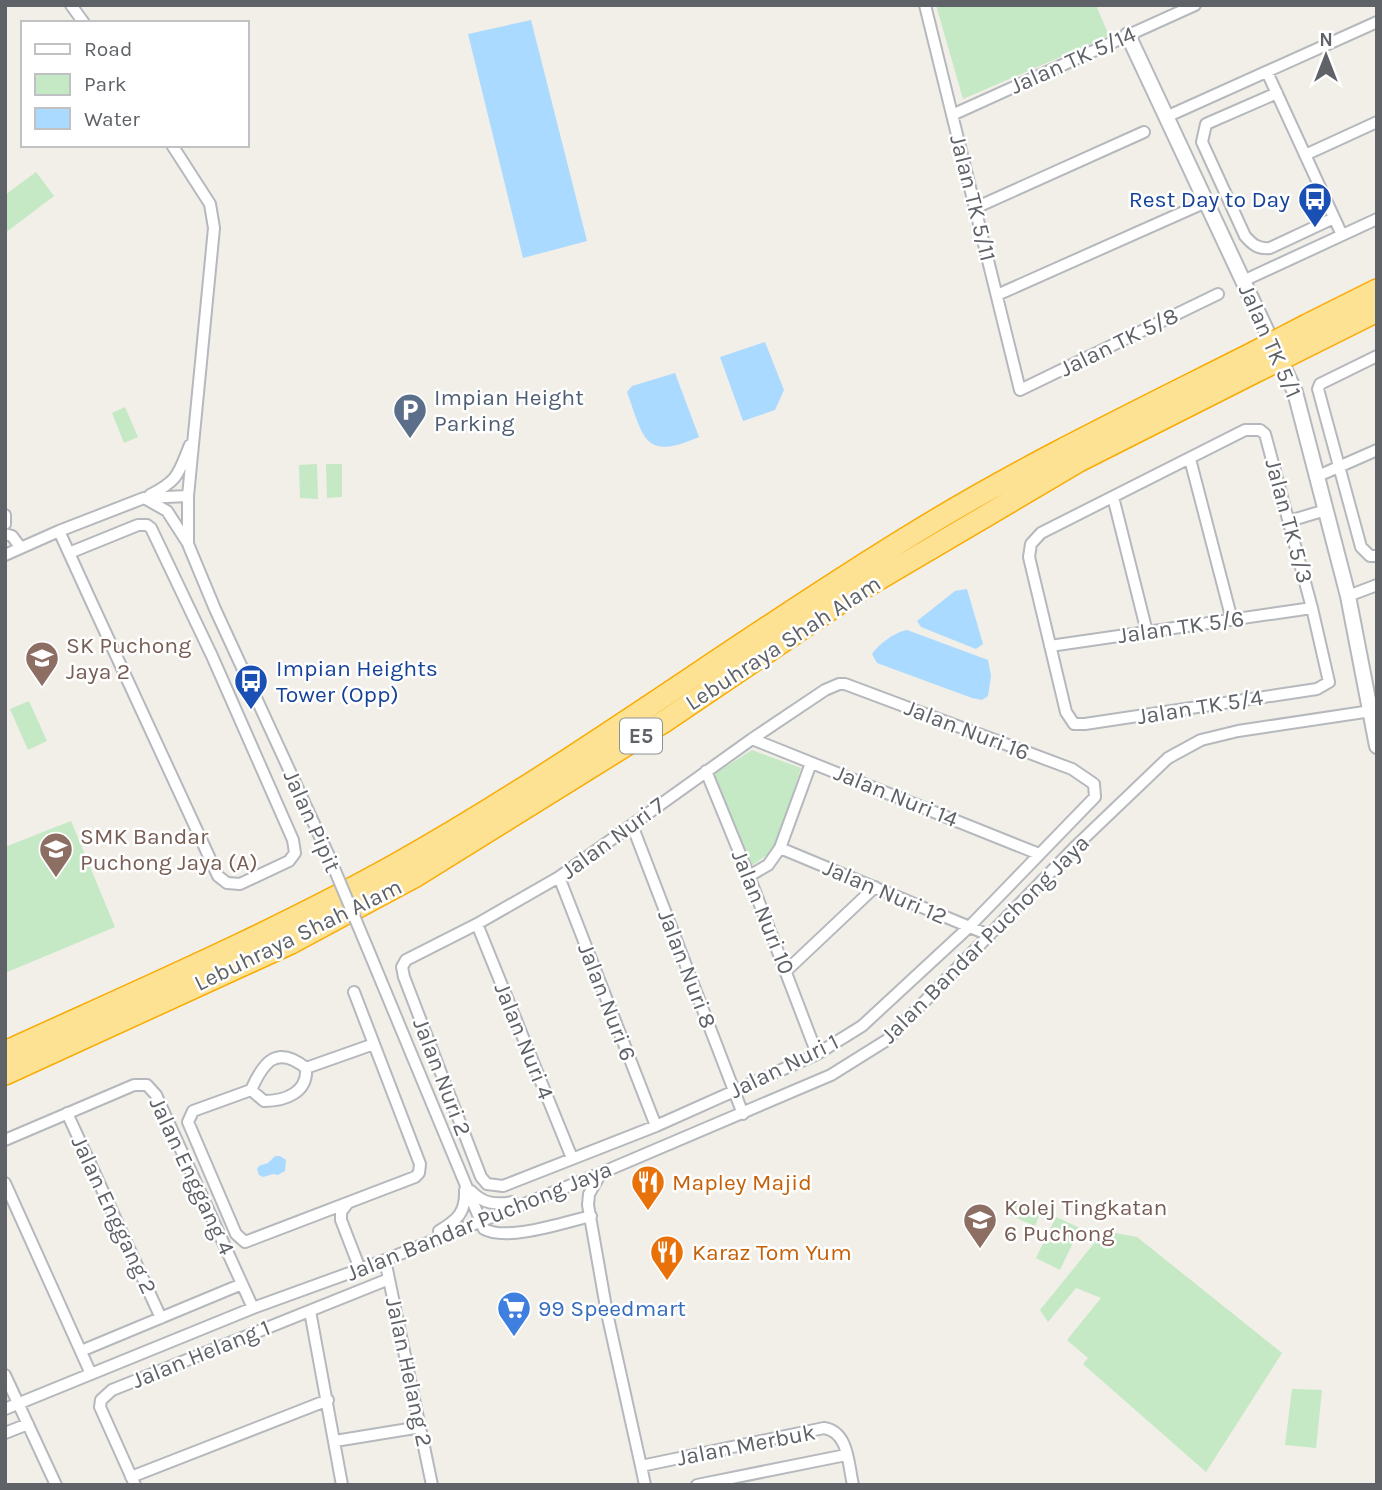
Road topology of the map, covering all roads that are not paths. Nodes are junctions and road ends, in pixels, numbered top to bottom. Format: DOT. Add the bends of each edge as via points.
graph roads {
  1 [pos="72,5"];
  2 [pos="925,5"];
  3 [pos="1192,6"];
  4 [pos="83,21"];
  5 [pos="1377,22"];
  6 [pos="1128,35"];
  7 [pos="1267,72"];
  8 [pos="1277,93"];
  9 [pos="952,115"];
  10 [pos="1166,117"];
  11 [pos="1377,122"];
  12 [pos="1143,132"];
  13 [pos="173,147"];
  14 [pos="1305,155"];
  15 [pos="1206,202"];
  16 [pos="975,208"];
  17 [pos="1334,218"];
  18 [pos="1377,219"];
  19 [pos="1342,235"];
  20 [pos="1243,281"];
  21 [pos="1377,290"];
  22 [pos="1219,294"];
  23 [pos="997,295"];
  24 [pos="1377,311"];
  25 [pos="1310,334"];
  26 [pos="1377,356"];
  27 [pos="1257,361"];
  28 [pos="1020,390"];
  29 [pos="194,432"];
  30 [pos="1377,450"];
  31 [pos="1190,459"];
  32 [pos="1338,467"];
  33 [pos="1318,476"];
  34 [pos="188,496"];
  35 [pos="1113,497"];
  36 [pos="144,498"];
  37 [pos="1326,510"];
  38 [pos="5,515"];
  39 [pos="1289,521"];
  40 [pos="5,524"];
  41 [pos="59,531"];
  42 [pos="5,534"];
  43 [pos="188,544"];
  44 [pos="21,548"];
  45 [pos="69,553"];
  46 [pos="5,555"];
  47 [pos="1377,556"];
  48 [pos="1377,585"];
  49 [pos="1348,596"];
  50 [pos="1312,608"];
  51 [pos="1232,620"];
  52 [pos="1147,632"];
  53 [pos="1050,646"];
  54 [pos="825,690"];
  55 [pos="1371,711"];
  56 [pos="752,739"];
  57 [pos="1377,746"];
  58 [pos="811,763"];
  59 [pos="706,771"];
  60 [pos="1095,797"];
  61 [pos="632,825"];
  62 [pos="780,848"];
  63 [pos="1039,854"];
  64 [pos="749,876"];
  65 [pos="559,877"];
  66 [pos="874,887"];
  67 [pos="477,924"];
  68 [pos="969,927"];
  69 [pos="989,935"];
  70 [pos="786,971"];
  71 [pos="404,977"];
  72 [pos="354,992"];
  73 [pos="374,1044"];
  74 [pos="5,1052"];
  75 [pos="817,1054"];
  76 [pos="306,1068"];
  77 [pos="5,1074"];
  78 [pos="251,1090"];
  79 [pos="734,1091"];
  80 [pos="67,1113"];
  81 [pos="743,1114"];
  82 [pos="656,1126"];
  83 [pos="5,1140"];
  84 [pos="572,1158"];
  85 [pos="601,1173"];
  86 [pos="481,1177"];
  87 [pos="5,1183"];
  88 [pos="464,1184"];
  89 [pos="533,1199"];
  90 [pos="348,1203"];
  91 [pos="322,1214"];
  92 [pos="590,1216"];
  93 [pos="341,1220"];
  94 [pos="479,1220"];
  95 [pos="397,1255"];
  96 [pos="385,1260"];
  97 [pos="360,1269"];
  98 [pos="389,1279"];
  99 [pos="242,1284"];
  100 [pos="253,1308"];
  101 [pos="310,1311"];
  102 [pos="161,1318"];
  103 [pos="81,1351"];
  104 [pos="90,1374"];
  105 [pos="5,1375"];
  106 [pos="328,1399"];
  107 [pos="18,1404"];
  108 [pos="5,1409"];
  109 [pos="28,1424"];
  110 [pos="421,1427"];
  111 [pos="5,1433"];
  112 [pos="335,1441"];
  113 [pos="846,1455"];
  114 [pos="641,1466"];
  115 [pos="133,1481"];
  116 [pos="56,1485"];
  117 [pos="342,1485"];
  118 [pos="432,1485"];
  119 [pos="645,1485"];
  120 [pos="697,1485"];
  121 [pos="853,1485"];
  1 -- 4 [label="street"];
  2 -- 9 [label="street, Jalan TK 5/11"];
  3 -- 6 [label="street, Jalan TK 5/14"];
  5 -- 7 [label="street"];
  6 -- 9 [label="street, Jalan TK 5/14"];
  6 -- 10 [label="street, Jalan TK 5/1"];
  7 -- 8 [label="street"];
  7 -- 10 [label="street"];
  8 -- 14 [label="street"];
  8 -- 17 [label="street" via="1206,124 1203,133 1202,142 1240,226 1261,249"];
  9 -- 16 [label="street, Jalan TK 5/11"];
  10 -- 15 [label="street, Jalan TK 5/1"];
  11 -- 14 [label="street"];
  12 -- 16 [label="street"];
  13 -- 29 [label="street, Jalan Pipit" via="209,204 214,229"];
  14 -- 17 [label="street"];
  15 -- 20 [label="street, Jalan TK 5/1"];
  15 -- 23 [label="street"];
  16 -- 23 [label="street, Jalan TK 5/11"];
  17 -- 19 [label="street"];
  18 -- 19 [label="street"];
  19 -- 20 [label="street"];
  20 -- 33 [label="street, Jalan TK 5/1" via="1296,392"];
  21 -- 25 [label="highway, Lebuhraya Shah Alam / E5"];
  22 -- 28 [label="street, Jalan TK 5/8"];
  23 -- 28 [label="street, Jalan TK 5/11"];
  24 -- 25 [label="highway, Lebuhraya Shah Alam / E5"];
  25 -- 27 [label="highway, Lebuhraya Shah Alam / E5, bridge"];
  26 -- 32 [label="street" via="1318,389"];
  27 -- 74 [label="highway, Lebuhraya Shah Alam / E5" via="1051,454 916,532 516,792 394,865 274,928"];
  27 -- 77 [label="highway, Lebuhraya Shah Alam / E5" via="850,596 665,721 414,877 291,943"];
  29 -- 34 [label="street, Jalan Pipit"];
  29 -- 36 [label="street" via="172,483"];
  30 -- 32 [label="street"];
  31 -- 35 [label="street"];
  31 -- 39 [label="street, Jalan TK 5/3" via="1245,430 1260,430 1265,434"];
  31 -- 51 [label="street"];
  32 -- 33 [label="street"];
  32 -- 47 [label="street" via="1361,547"];
  33 -- 37 [label="street, Jalan TK 5/1"];
  34 -- 36 [label="street"];
  34 -- 43 [label="street, Jalan Pipit"];
  35 -- 52 [label="street"];
  35 -- 53 [label="street" via="1041,533 1031,544 1029,557"];
  36 -- 41 [label="street"];
  36 -- 43 [label="street" via="167,511"];
  37 -- 39 [label="street"];
  37 -- 49 [label="street, Jalan TK 5/1"];
  38 -- 40 [label="street"];
  39 -- 50 [label="street, Jalan TK 5/3"];
  41 -- 44 [label="street"];
  41 -- 45 [label="street"];
  42 -- 44 [label="street"];
  43 -- 88 [label="street, Jalan Pipit, bridge" via="328,854"];
  44 -- 46 [label="street"];
  45 -- 45 [label="street" via="218,876 240,884 289,861 295,852 293,840 152,528 143,524"];
  48 -- 49 [label="street"];
  49 -- 55 [label="street, Jalan TK 5/1"];
  50 -- 51 [label="street, Jalan TK 5/6"];
  50 -- 53 [label="street, Jalan TK 5/4" via="1329,676 1325,687 1099,722 1074,724 1066,712"];
  51 -- 52 [label="street, Jalan TK 5/6"];
  52 -- 53 [label="street, Jalan TK 5/6"];
  54 -- 56 [label="street, Jalan Nuri 7"];
  54 -- 60 [label="street, Jalan Nuri 16" via="845,684 1072,769 1094,784"];
  55 -- 57 [label="street, Jalan TK 5/1"];
  55 -- 69 [label="street, Jalan Bandar Puchong Jaya" via="1238,731 1201,740 1168,758"];
  56 -- 58 [label="street, Jalan Nuri 14"];
  56 -- 59 [label="street, Jalan Nuri 7"];
  58 -- 62 [label="street"];
  58 -- 63 [label="street, Jalan Nuri 14"];
  59 -- 61 [label="street, Jalan Nuri 7"];
  59 -- 64 [label="street, Jalan Nuri 10"];
  60 -- 63 [label="street, Jalan Nuri 1"];
  61 -- 65 [label="street, Jalan Nuri 7"];
  61 -- 79 [label="street, Jalan Nuri 8"];
  62 -- 64 [label="street" via="768,865"];
  62 -- 66 [label="street, Jalan Nuri 12"];
  63 -- 68 [label="street, Jalan Nuri 1"];
  64 -- 70 [label="street, Jalan Nuri 10"];
  65 -- 67 [label="street, Jalan Nuri 7"];
  65 -- 82 [label="street, Jalan Nuri 6"];
  66 -- 68 [label="street, Jalan Nuri 12"];
  66 -- 70 [label="street"];
  67 -- 71 [label="street, Jalan Nuri 7" via="406,960"];
  67 -- 84 [label="street, Jalan Nuri 4"];
  68 -- 69 [label="street, Jalan Nuri 12"];
  68 -- 75 [label="street, Jalan Nuri 1" via="862,1026"];
  69 -- 81 [label="street, Jalan Bandar Puchong Jaya" via="887,1040 831,1075"];
  70 -- 75 [label="street, Jalan Nuri 10"];
  71 -- 86 [label="street, Jalan Nuri 2"];
  72 -- 73 [label="street"];
  73 -- 76 [label="street"];
  73 -- 90 [label="street" via="420,1164 419,1173"];
  75 -- 79 [label="street, Jalan Nuri 1"];
  76 -- 78 [label="street" via="295,1060 275,1058 262,1065"];
  76 -- 78 [label="street" via="302,1089 281,1098 264,1101"];
  78 -- 91 [label="street" via="192,1111 188,1122 236,1234 245,1242"];
  79 -- 81 [label="street, Jalan Nuri 8"];
  79 -- 82 [label="street, Jalan Nuri 1"];
  80 -- 83 [label="street"];
  80 -- 99 [label="street, Jalan Enggang 4" via="134,1085 147,1085"];
  80 -- 102 [label="street, Jalan Enggang 2"];
  81 -- 85 [label="street, Jalan Bandar Puchong Jaya"];
  82 -- 84 [label="street, Jalan Nuri 1"];
  84 -- 86 [label="street, Jalan Nuri 1" via="503,1186 487,1184"];
  85 -- 89 [label="street, Jalan Bandar Puchong Jaya"];
  85 -- 92 [label="street" via="589,1194"];
  87 -- 103 [label="street"];
  88 -- 89 [label="street" via="486,1203"];
  88 -- 94 [label="street, Jalan Pipit"];
  88 -- 95 [label="street, Jalan Pipit" via="466,1202 457,1221"];
  89 -- 94 [label="street, Jalan Bandar Puchong Jaya"];
  90 -- 91 [label="street"];
  90 -- 93 [label="street"];
  91 -- 93 [label="street"];
  92 -- 94 [label="street" via="500,1235 484,1229"];
  92 -- 114 [label="street"];
  93 -- 97 [label="street"];
  94 -- 95 [label="street, Jalan Bandar Puchong Jaya"];
  95 -- 96 [label="street, Jalan Bandar Puchong Jaya"];
  96 -- 97 [label="street, Jalan Bandar Puchong Jaya"];
  96 -- 98 [label="street, Jalan Helang 2"];
  97 -- 100 [label="street, Jalan Bandar Puchong Jaya"];
  98 -- 101 [label="street, Jalan Helang 1"];
  98 -- 110 [label="street, Jalan Helang 2"];
  99 -- 100 [label="street, Jalan Enggang 4"];
  99 -- 102 [label="street"];
  100 -- 104 [label="street, Jalan Bandar Puchong Jaya"];
  101 -- 106 [label="street"];
  101 -- 115 [label="street, Jalan Helang 1" via="112,1390 100,1407"];
  102 -- 103 [label="street"];
  103 -- 104 [label="street"];
  104 -- 107 [label="street, Jalan Bandar Puchong Jaya"];
  105 -- 107 [label="street"];
  106 -- 112 [label="street"];
  106 -- 115 [label="street"];
  107 -- 108 [label="street, Jalan Bandar Puchong Jaya"];
  107 -- 109 [label="street"];
  109 -- 111 [label="street"];
  109 -- 116 [label="street"];
  110 -- 112 [label="street"];
  110 -- 118 [label="street, Jalan Helang 2"];
  112 -- 117 [label="street"];
  113 -- 114 [label="street, Jalan Merbuk" via="840,1435 824,1428"];
  113 -- 120 [label="street"];
  113 -- 121 [label="street, Jalan Merbuk"];
  114 -- 119 [label="street"];
}
